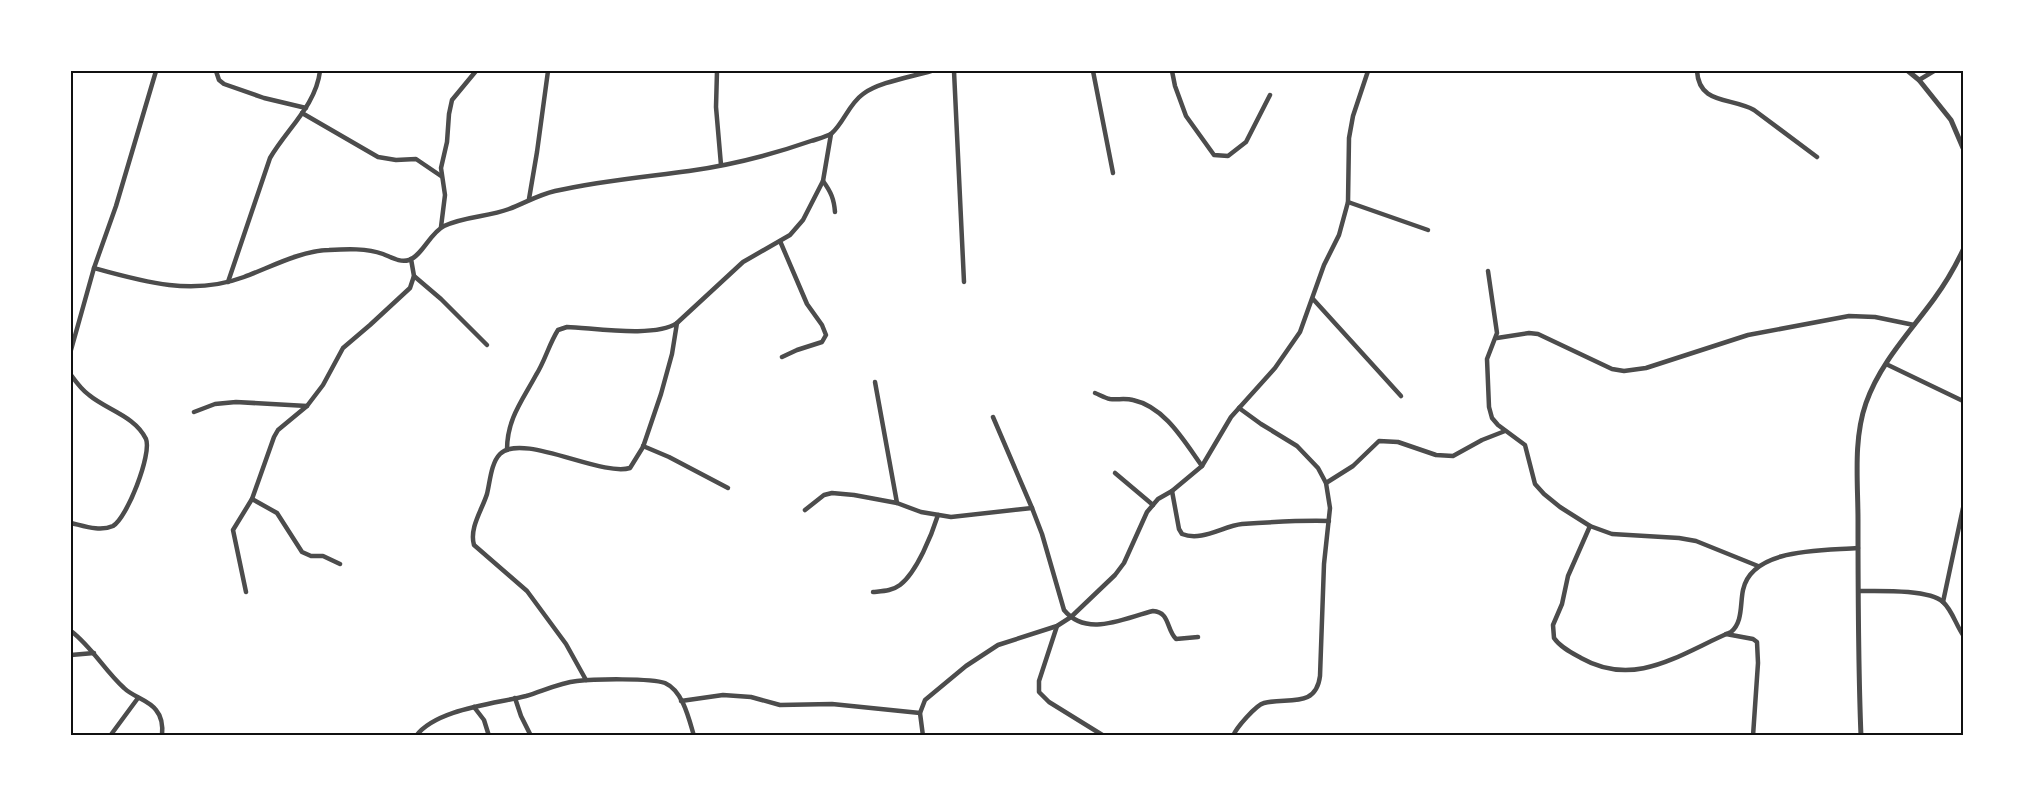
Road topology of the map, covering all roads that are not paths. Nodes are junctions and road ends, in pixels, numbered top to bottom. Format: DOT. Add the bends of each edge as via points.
graph roads {
  1 [pos="156,71"];
  2 [pos="216,71"];
  3 [pos="320,71"];
  4 [pos="476,71"];
  5 [pos="548,71"];
  6 [pos="717,71"];
  7 [pos="931,71"];
  8 [pos="954,71"];
  9 [pos="1093,71"];
  10 [pos="1172,71"];
  11 [pos="1368,71"];
  12 [pos="1696,71"];
  13 [pos="1908,71"];
  14 [pos="1934,71"];
  15 [pos="914,74"];
  16 [pos="1919,80"];
  17 [pos="1270,95"];
  18 [pos="306,108"];
  19 [pos="302,113"];
  20 [pos="831,134"];
  21 [pos="1963,148"];
  22 [pos="1817,157"];
  23 [pos="721,165"];
  24 [pos="1113,173"];
  25 [pos="441,176"];
  26 [pos="823,181"];
  27 [pos="529,199"];
  28 [pos="1348,202"];
  29 [pos="835,212"];
  30 [pos="441,227"];
  31 [pos="1428,230"];
  32 [pos="780,241"];
  33 [pos="1963,250"];
  34 [pos="411,259"];
  35 [pos="94,268"];
  36 [pos="1488,271"];
  37 [pos="414,276"];
  38 [pos="228,282"];
  39 [pos="964,282"];
  40 [pos="1312,299"];
  41 [pos="677,323"];
  42 [pos="1914,325"];
  43 [pos="1497,338"];
  44 [pos="487,345"];
  45 [pos="71,350"];
  46 [pos="782,357"];
  47 [pos="1886,364"];
  48 [pos="71,375"];
  49 [pos="875,382"];
  50 [pos="1095,393"];
  51 [pos="1401,396"];
  52 [pos="1963,401"];
  53 [pos="307,406"];
  54 [pos="1239,408"];
  55 [pos="194,412"];
  56 [pos="993,417"];
  57 [pos="1505,431"];
  58 [pos="643,446"];
  59 [pos="507,450"];
  60 [pos="1202,466"];
  61 [pos="1115,474"];
  62 [pos="1326,483"];
  63 [pos="728,488"];
  64 [pos="1172,490"];
  65 [pos="252,498"];
  66 [pos="897,503"];
  67 [pos="1153,505"];
  68 [pos="1032,508"];
  69 [pos="1963,508"];
  70 [pos="805,510"];
  71 [pos="938,515"];
  72 [pos="1329,522"];
  73 [pos="71,523"];
  74 [pos="1590,526"];
  75 [pos="1961,528"];
  76 [pos="1858,548"];
  77 [pos="340,564"];
  78 [pos="1758,566"];
  79 [pos="1859,590"];
  80 [pos="246,592"];
  81 [pos="874,592"];
  82 [pos="1943,602"];
  83 [pos="1072,618"];
  84 [pos="1057,626"];
  85 [pos="71,631"];
  86 [pos="1726,634"];
  87 [pos="1963,636"];
  88 [pos="1198,637"];
  89 [pos="94,653"];
  90 [pos="71,655"];
  91 [pos="586,680"];
  92 [pos="138,698"];
  93 [pos="515,698"];
  94 [pos="681,702"];
  95 [pos="474,707"];
  96 [pos="920,713"];
  97 [pos="110,736"];
  98 [pos="162,736"];
  99 [pos="416,736"];
  100 [pos="489,736"];
  101 [pos="531,736"];
  102 [pos="694,736"];
  103 [pos="923,736"];
  104 [pos="1104,736"];
  105 [pos="1233,736"];
  106 [pos="1752,736"];
  107 [pos="1861,736"];
  1 -- 35 [label="street"];
  2 -- 18 [label="street" via="224,84"];
  3 -- 18 [label="street" via="314,94"];
  4 -- 25 [label="street" via="452,100"];
  5 -- 27 [label="street"];
  6 -- 23 [label="street" via="716,107"];
  7 -- 15 [label="street"];
  8 -- 39 [label="street"];
  9 -- 24 [label="street"];
  10 -- 17 [label="street" via="1186,116 1214,155 1228,156 1246,142"];
  11 -- 28 [label="street" via="1349,138"];
  12 -- 22 [label="street" via="1699,86 1704,92 1750,108"];
  13 -- 16 [label="street"];
  14 -- 16 [label="street"];
  15 -- 20 [label="street" via="862,94"];
  16 -- 21 [label="street" via="1951,120"];
  18 -- 19 [label="street"];
  19 -- 25 [label="street" via="378,157 416,159"];
  19 -- 38 [label="street" via="270,158"];
  20 -- 23 [label="street" via="766,155"];
  20 -- 26 [label="street"];
  23 -- 27 [label="street" via="597,182"];
  25 -- 30 [label="street" via="445,201"];
  26 -- 29 [label="street" via="831,191"];
  26 -- 32 [label="street" via="803,220"];
  27 -- 30 [label="street" via="509,210"];
  28 -- 31 [label="street"];
  28 -- 40 [label="street" via="1339,235"];
  30 -- 34 [label="street"];
  32 -- 41 [label="street" via="743,262"];
  32 -- 46 [label="street" via="807,304 826,335 822,342"];
  33 -- 42 [label="street" via="1935,298"];
  34 -- 37 [label="street"];
  34 -- 38 [label="street" via="401,261 364,250 312,252"];
  35 -- 38 [label="street" via="153,283 205,287"];
  35 -- 45 [label="street"];
  36 -- 43 [label="street"];
  37 -- 44 [label="street"];
  37 -- 53 [label="street" via="406,292 343,348 323,385"];
  40 -- 51 [label="street"];
  40 -- 54 [label="street" via="1300,332 1275,368"];
  41 -- 58 [label="street" via="665,382"];
  41 -- 59 [label="street" via="662,329 632,331 567,327 558,330 509,426"];
  42 -- 43 [label="street" via="1875,317 1849,316 1748,334 1660,364 1624,371 1612,369 1538,334"];
  42 -- 47 [label="street"];
  43 -- 57 [label="street" via="1487,359 1487,391 1492,418"];
  47 -- 52 [label="street"];
  47 -- 76 [label="street" via="1866,404 1860,428 1857,454"];
  48 -- 73 [label="street" via="88,395 134,424 147,443 145,460 122,518 112,526 100,528"];
  49 -- 66 [label="street"];
  50 -- 60 [label="street" via="1109,399 1147,404 1180,436"];
  53 -- 55 [label="street" via="236,402 215,404"];
  53 -- 65 [label="street" via="285,423 274,437"];
  54 -- 60 [label="street"];
  54 -- 62 [label="street" via="1297,446 1318,468"];
  56 -- 68 [label="street"];
  57 -- 62 [label="street" via="1453,456 1436,455 1398,442 1379,440 1353,466"];
  57 -- 74 [label="street" via="1525,445 1535,484 1560,507"];
  58 -- 59 [label="street" via="635,462 625,469 535,450"];
  58 -- 63 [label="street"];
  59 -- 91 [label="street" via="499,455 494,466 472,535 474,545 526,591 566,644"];
  60 -- 64 [label="street"];
  61 -- 67 [label="street"];
  62 -- 72 [label="street"];
  64 -- 67 [label="street"];
  64 -- 72 [label="street" via="1180,529 1187,536 1242,524"];
  65 -- 77 [label="street" via="277,513 302,552 323,556"];
  65 -- 80 [label="street" via="233,530"];
  66 -- 70 [label="street" via="832,493 824,495"];
  66 -- 71 [label="street"];
  67 -- 83 [label="street" via="1124,563"];
  68 -- 71 [label="street"];
  68 -- 83 [label="street" via="1064,610"];
  69 -- 75 [label="street"];
  71 -- 81 [label="street" via="930,539 901,584 887,591"];
  72 -- 105 [label="street" via="1318,687 1301,699 1260,705 1238,726"];
  74 -- 78 [label="street" via="1612,534 1696,541"];
  74 -- 86 [label="street" via="1568,576 1553,625 1556,642 1591,664 1629,671 1656,667"];
  75 -- 82 [label="street"];
  76 -- 78 [label="street" via="1786,554"];
  76 -- 79 [label="street"];
  78 -- 86 [label="street" via="1744,587 1738,625"];
  79 -- 82 [label="street" via="1924,594"];
  79 -- 107 [label="street"];
  82 -- 87 [label="street"];
  83 -- 84 [label="street"];
  83 -- 88 [label="street" via="1078,623 1100,625 1158,611 1166,618 1176,639"];
  84 -- 96 [label="street" via="998,645 985,653 925,700"];
  84 -- 104 [label="street" via="1039,681 1040,692 1048,702"];
  85 -- 89 [label="street"];
  86 -- 106 [label="street" via="1757,642"];
  89 -- 90 [label="street"];
  89 -- 92 [label="street" via="124,689"];
  91 -- 93 [label="street" via="562,683"];
  91 -- 94 [label="street" via="664,683 672,688"];
  92 -- 97 [label="street"];
  92 -- 98 [label="street" via="157,710 161,717"];
  93 -- 95 [label="street"];
  93 -- 101 [label="street"];
  94 -- 96 [label="street" via="723,695 751,697 780,705 832,704"];
  94 -- 102 [label="street"];
  95 -- 99 [label="street" via="432,722"];
  95 -- 100 [label="street" via="484,720"];
  96 -- 103 [label="street"];
}
